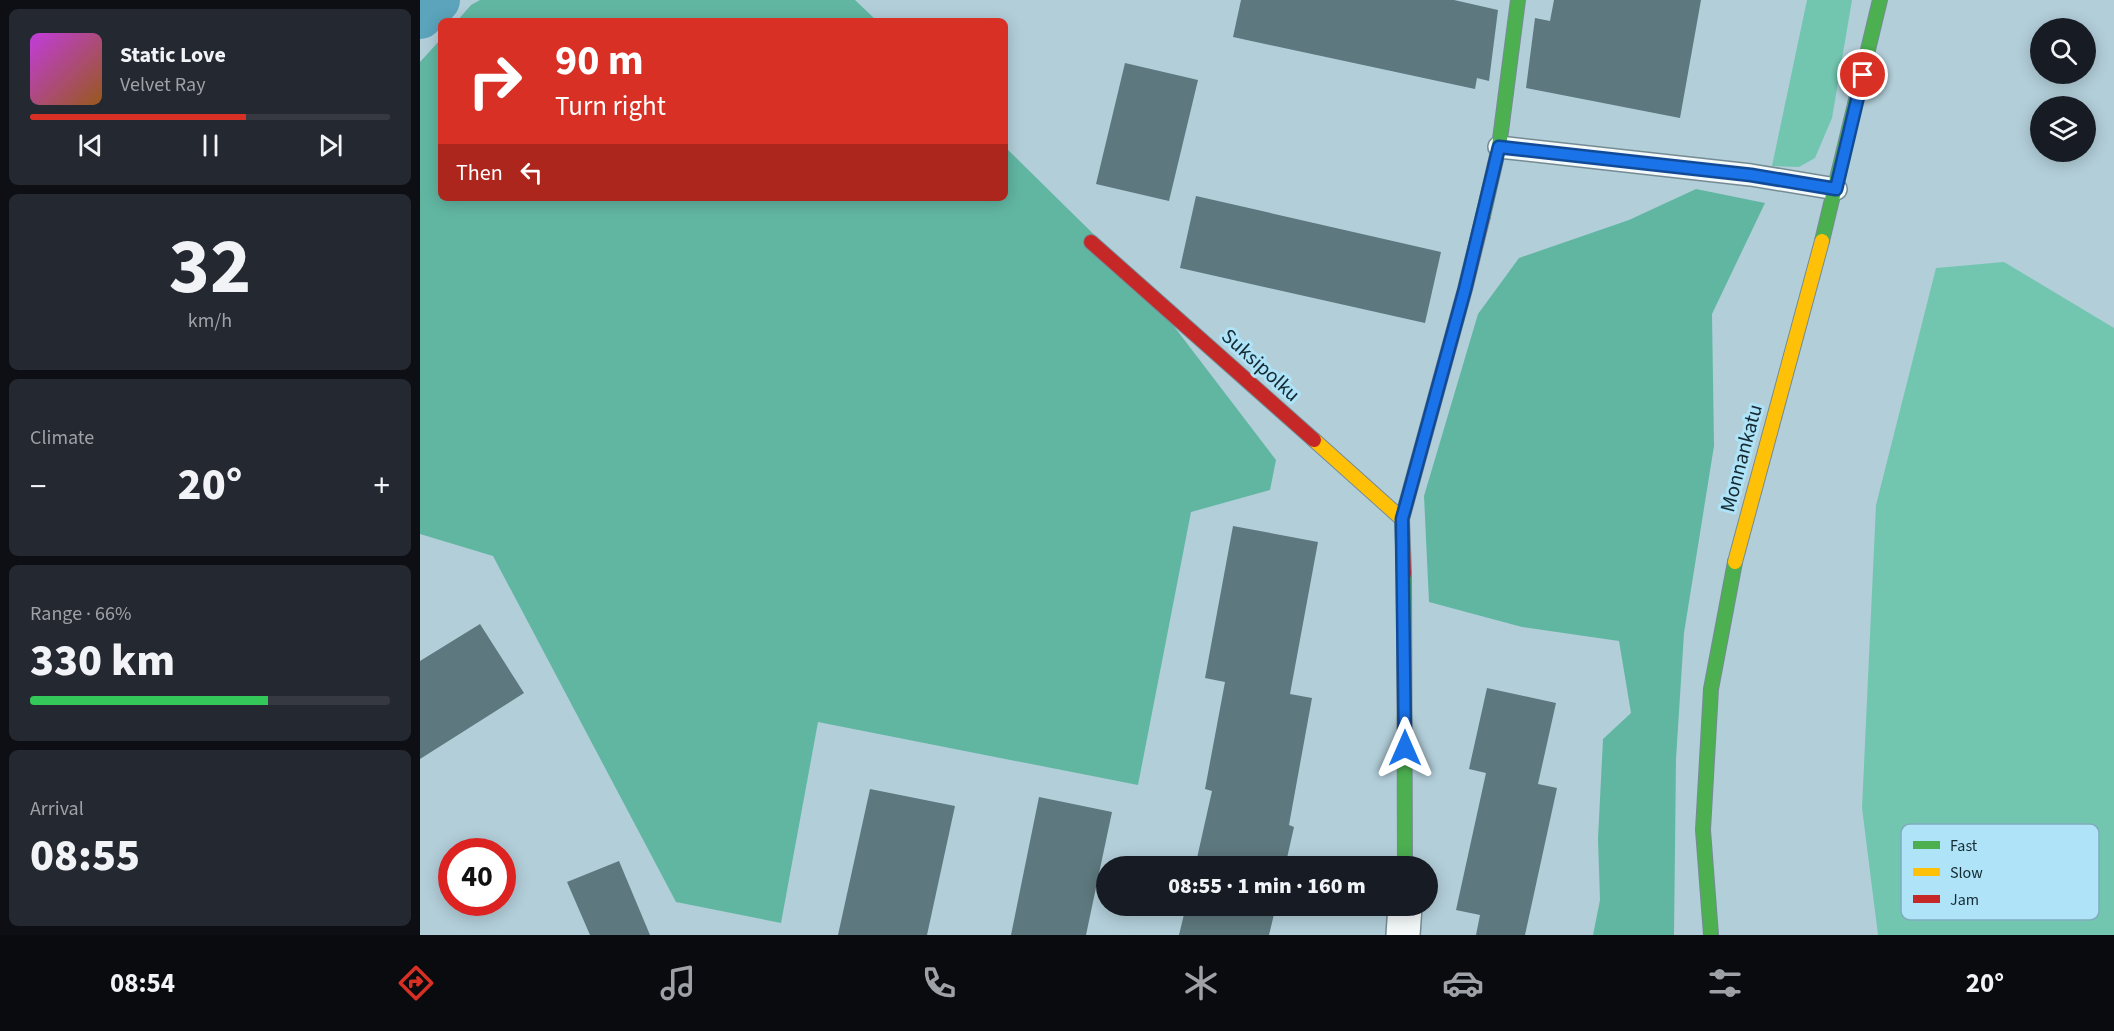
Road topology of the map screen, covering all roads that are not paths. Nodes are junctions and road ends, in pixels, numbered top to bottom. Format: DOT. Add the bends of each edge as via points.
graph roads {
  1 [pos="1518,0"];
  2 [pos="1880,0"];
  3 [pos="1499,147"];
  4 [pos="1836,189"];
  5 [pos="1091,242"];
  6 [pos="1402,519"];
  7 [pos="1405,856"];
  8 [pos="1404,916"];
  9 [pos="1403,935"];
  10 [pos="1710,935"];
  1 -- 3 [label="street"];
  2 -- 4 [label="street, Monnankatu"];
  3 -- 4 [label="lane" via="1751,175"];
  3 -- 6 [label="street"];
  4 -- 10 [label="street, Monnankatu" via="1732,571 1711,688 1703,830"];
  5 -- 6 [label="street, Suksipolku"];
  6 -- 7 [label="street"];
  8 -- 9 [label="street"];
}
